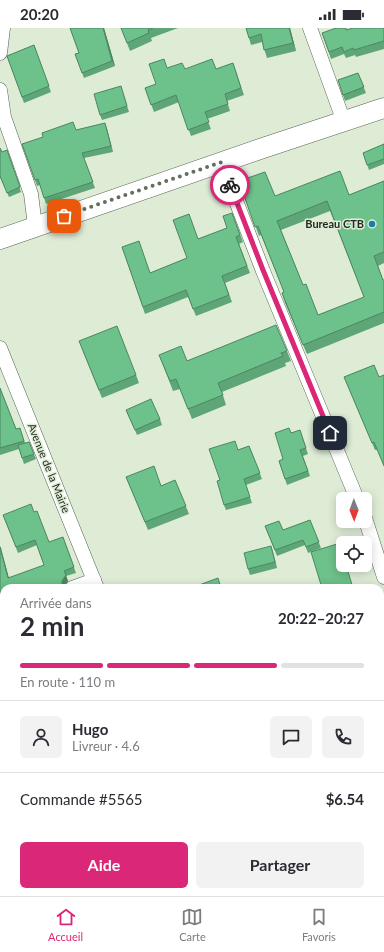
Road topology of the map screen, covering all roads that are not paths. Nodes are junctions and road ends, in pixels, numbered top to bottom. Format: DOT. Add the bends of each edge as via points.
graph roads {
  1 [pos="3,28"];
  2 [pos="310,28"];
  3 [pos="0,53"];
  4 [pos="0,90"];
  5 [pos="384,108"];
  6 [pos="344,122"];
  7 [pos="222,162"];
  8 [pos="35,226"];
  9 [pos="0,238"];
  10 [pos="0,348"];
  11 [pos="354,492"];
  12 [pos="368,528"];
  13 [pos="384,577"];
  14 [pos="96,584"];
  1 -- 3 [label="street"];
  2 -- 6 [label="street"];
  4 -- 8 [label="street" via="4,117 31,194"];
  5 -- 6 [label="main road"];
  6 -- 7 [label="main road"];
  7 -- 8 [label="main road"];
  7 -- 11 [label="street" via="263,270"];
  8 -- 9 [label="main road"];
  10 -- 14 [label="street, Avenue de la Mairie"];
  12 -- 13 [label="street"];
}
